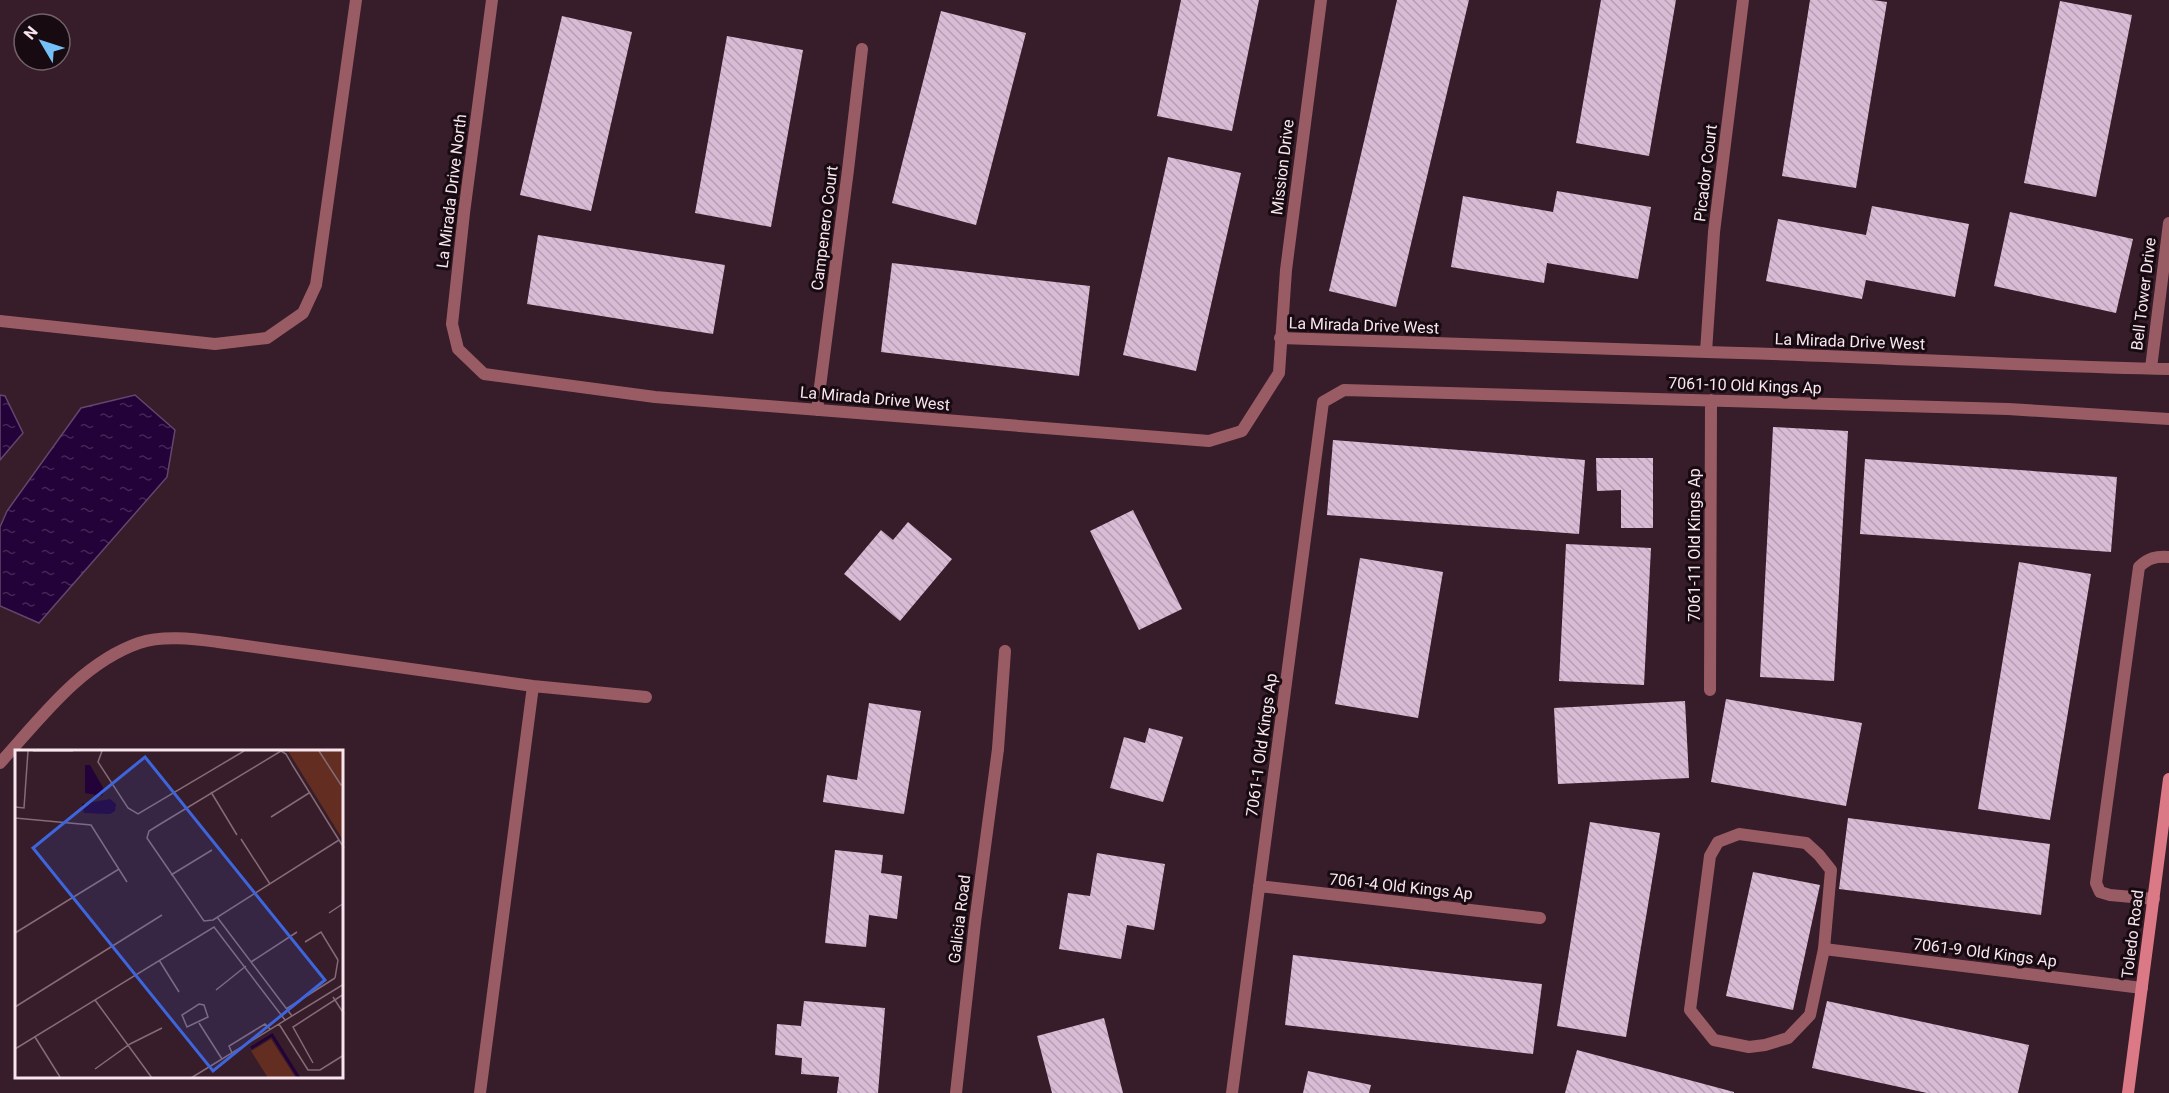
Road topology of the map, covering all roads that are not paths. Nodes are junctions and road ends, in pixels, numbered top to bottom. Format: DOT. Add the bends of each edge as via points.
graph roads {
  1 [pos="356,0"];
  2 [pos="492,0"];
  3 [pos="1320,0"];
  4 [pos="1743,0"];
  5 [pos="862,49"];
  6 [pos="2169,224"];
  7 [pos="0,321"];
  8 [pos="1280,338"];
  9 [pos="1707,351"];
  10 [pos="2151,368"];
  11 [pos="2169,369"];
  12 [pos="484,374"];
  13 [pos="1711,400"];
  14 [pos="1323,402"];
  15 [pos="817,410"];
  16 [pos="2169,419"];
  17 [pos="2169,557"];
  18 [pos="1005,651"];
  19 [pos="533,686"];
  20 [pos="1710,690"];
  21 [pos="646,698"];
  22 [pos="0,763"];
  23 [pos="2169,779"];
  24 [pos="1259,886"];
  25 [pos="2154,899"];
  26 [pos="1540,918"];
  27 [pos="1824,949"];
  28 [pos="2142,988"];
  29 [pos="480,1093"];
  30 [pos="956,1093"];
  31 [pos="1232,1093"];
  32 [pos="2128,1093"];
  1 -- 7 [label="street" via="315,285 303,313 267,338 215,344"];
  2 -- 12 [label="street, La Mirada Drive North" via="452,324 458,349"];
  3 -- 8 [label="street, Mission Drive"];
  4 -- 9 [label="street, Picador Court" via="1714,232"];
  5 -- 15 [label="street, Campenero Court"];
  6 -- 10 [label="street, Bell Tower Drive"];
  8 -- 9 [label="street, La Mirada Drive West"];
  8 -- 15 [label="street, La Mirada Drive West" via="1279,373 1242,431 1209,441"];
  9 -- 10 [label="street, La Mirada Drive West"];
  10 -- 11 [label="street, La Mirada Drive West"];
  12 -- 15 [label="street, La Mirada Drive West" via="655,397"];
  13 -- 14 [label="street, 7061-10 Old Kings Ap" via="1344,390"];
  13 -- 16 [label="street, 7061-10 Old Kings Ap" via="2008,409"];
  13 -- 20 [label="street, 7061-11 Old Kings Ap"];
  14 -- 24 [label="street, 7061-1 Old Kings Ap"];
  17 -- 25 [label="street" via="2146,559 2139,567 2096,883 2100,892 2110,895"];
  18 -- 30 [label="street, Galicia Road" via="998,749"];
  19 -- 21 [label="street"];
  19 -- 22 [label="street" via="218,642 180,638 140,643 98,664 61,696"];
  19 -- 29 [label="street"];
  23 -- 25 [label="street, Toledo Road"];
  24 -- 26 [label="street, 7061-4 Old Kings Ap"];
  24 -- 31 [label="street, 7061-1 Old Kings Ap"];
  25 -- 28 [label="street, Toledo Road"];
  27 -- 27 [label="street" via="1831,870 1819,855 1806,843 1739,834 1718,842 1710,856 1690,1010 1714,1040 1749,1047 1788,1038 1810,1015"];
  27 -- 28 [label="street, 7061-9 Old Kings Ap"];
  28 -- 32 [label="street, Toledo Road"];
}
